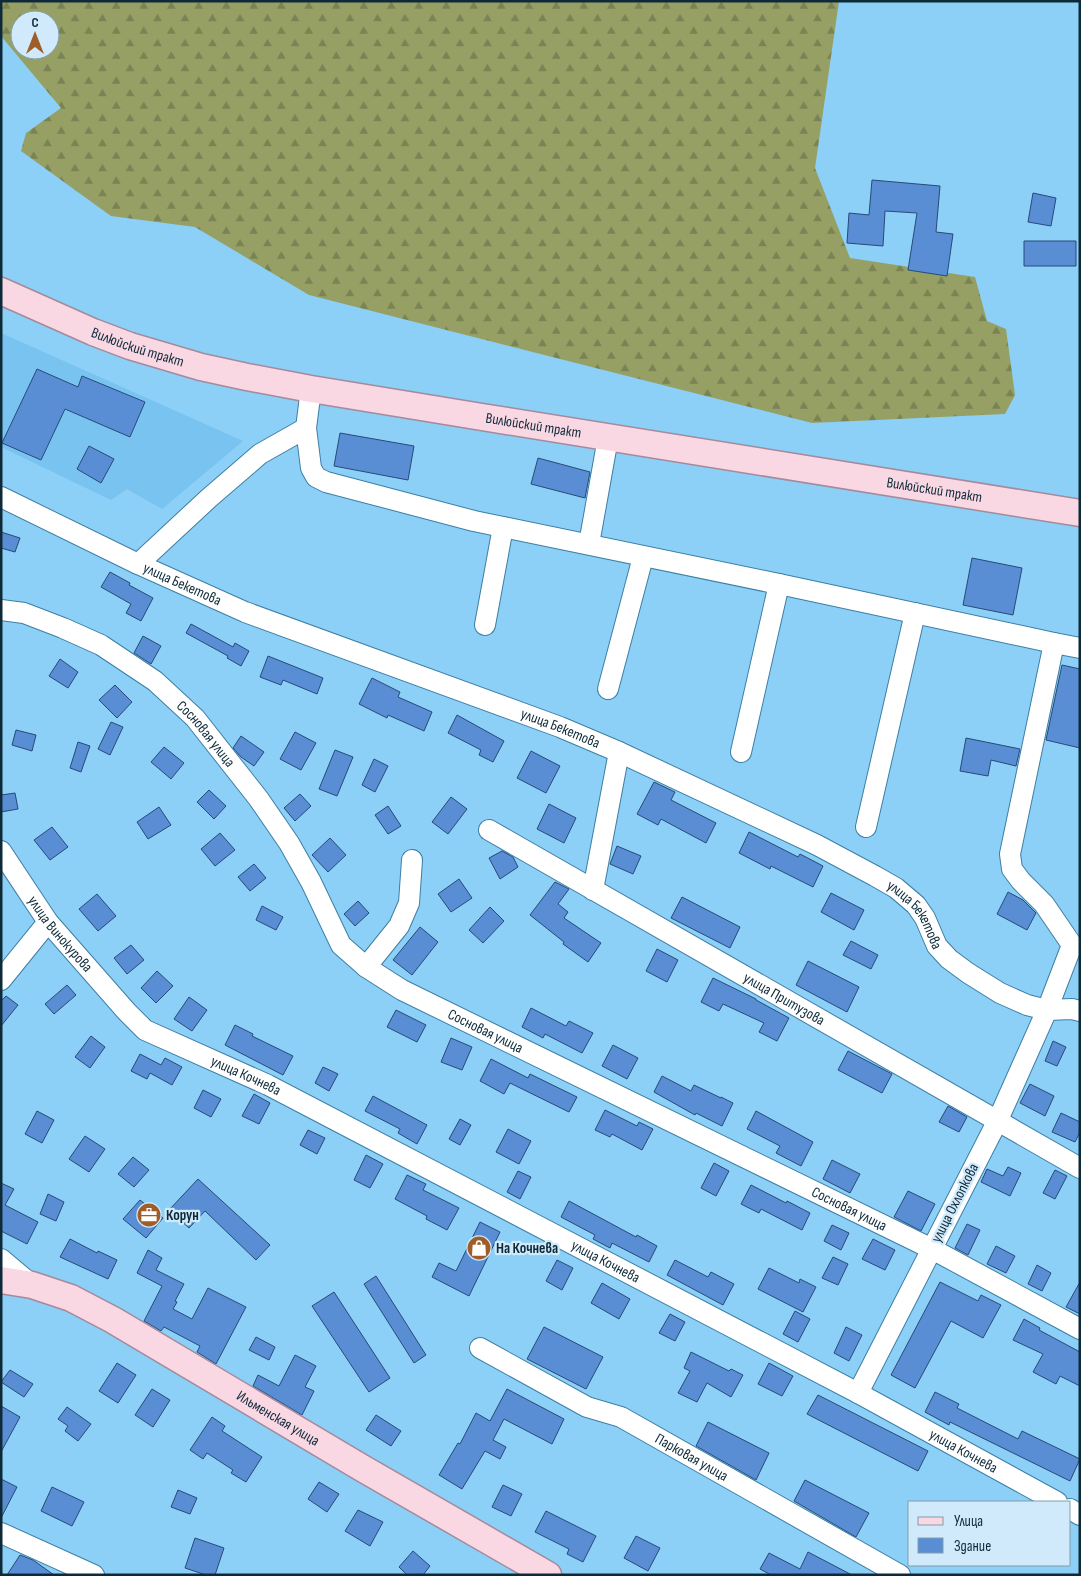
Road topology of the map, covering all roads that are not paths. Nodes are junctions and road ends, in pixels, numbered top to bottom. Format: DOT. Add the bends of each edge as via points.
graph roads {
  1 [pos="1,291"];
  2 [pos="311,389"];
  3 [pos="306,428"];
  4 [pos="608,438"];
  5 [pos="1,497"];
  6 [pos="1080,513"];
  7 [pos="503,527"];
  8 [pos="589,544"];
  9 [pos="643,557"];
  10 [pos="138,564"];
  11 [pos="779,584"];
  12 [pos="1,610"];
  13 [pos="915,613"];
  14 [pos="485,626"];
  15 [pos="1054,643"];
  16 [pos="1080,648"];
  17 [pos="608,689"];
  18 [pos="618,752"];
  19 [pos="741,752"];
  20 [pos="866,827"];
  21 [pos="489,830"];
  22 [pos="1,851"];
  23 [pos="412,860"];
  24 [pos="593,890"];
  25 [pos="48,922"];
  26 [pos="366,967"];
  27 [pos="1,980"];
  28 [pos="1047,1010"];
  29 [pos="1080,1011"];
  30 [pos="126,1012"];
  31 [pos="997,1122"];
  32 [pos="1080,1168"];
  33 [pos="932,1249"];
  34 [pos="1,1258"];
  35 [pos="1,1280"];
  36 [pos="32,1285"];
  37 [pos="1080,1329"];
  38 [pos="480,1348"];
  39 [pos="858,1393"];
  40 [pos="1055,1501"];
  41 [pos="1,1533"];
  42 [pos="541,1573"];
  43 [pos="94,1575"];
  44 [pos="900,1575"];
  1 -- 2 [label="main road, Вилюйский тракт" via="130,346 201,367"];
  2 -- 3 [label="street"];
  2 -- 4 [label="main road, Вилюйский тракт"];
  3 -- 7 [label="street" via="311,468 316,477"];
  3 -- 10 [label="street" via="260,454"];
  4 -- 6 [label="main road, Вилюйский тракт"];
  4 -- 8 [label="street"];
  5 -- 10 [label="street, улица Бекетова"];
  7 -- 8 [label="street"];
  7 -- 14 [label="street"];
  8 -- 9 [label="street"];
  9 -- 11 [label="street"];
  9 -- 17 [label="street"];
  10 -- 18 [label="street, улица Бекетова" via="245,612 560,727"];
  11 -- 13 [label="street"];
  11 -- 19 [label="street"];
  12 -- 26 [label="street, Сосновая улица" via="24,613 101,645 155,680 194,718 258,798 289,843 342,945"];
  13 -- 15 [label="street"];
  13 -- 20 [label="street"];
  15 -- 16 [label="street"];
  15 -- 28 [label="street, улица Охлопкова" via="1010,854 1012,869 1044,904 1072,945"];
  18 -- 24 [label="street"];
  18 -- 28 [label="street, улица Бекетова" via="817,845 896,888 916,905 937,946 949,959 1000,993"];
  21 -- 24 [label="street, улица Притузова"];
  22 -- 25 [label="street, улица Винокурова"];
  23 -- 26 [label="street" via="408,903 399,926"];
  24 -- 31 [label="street, улица Притузова"];
  25 -- 27 [label="street"];
  25 -- 30 [label="street, улица Винокурова"];
  26 -- 33 [label="street, Сосновая улица" via="411,994"];
  28 -- 29 [label="street, улица Бекетова"];
  28 -- 31 [label="street, улица Охлопкова"];
  30 -- 39 [label="street, улица Кочнева" via="145,1030 268,1085"];
  31 -- 32 [label="street, улица Притузова"];
  31 -- 33 [label="street, улица Охлопкова"];
  33 -- 37 [label="street, Сосновая улица"];
  33 -- 39 [label="street, улица Охлопкова"];
  34 -- 36 [label="street"];
  35 -- 36 [label="main road, Ильменская улица"];
  36 -- 42 [label="main road, Ильменская улица" via="71,1298 114,1320"];
  38 -- 44 [label="street, Парковая улица" via="587,1407 621,1417"];
  39 -- 40 [label="street, улица Кочнева"];
  41 -- 43 [label="street"];
}
